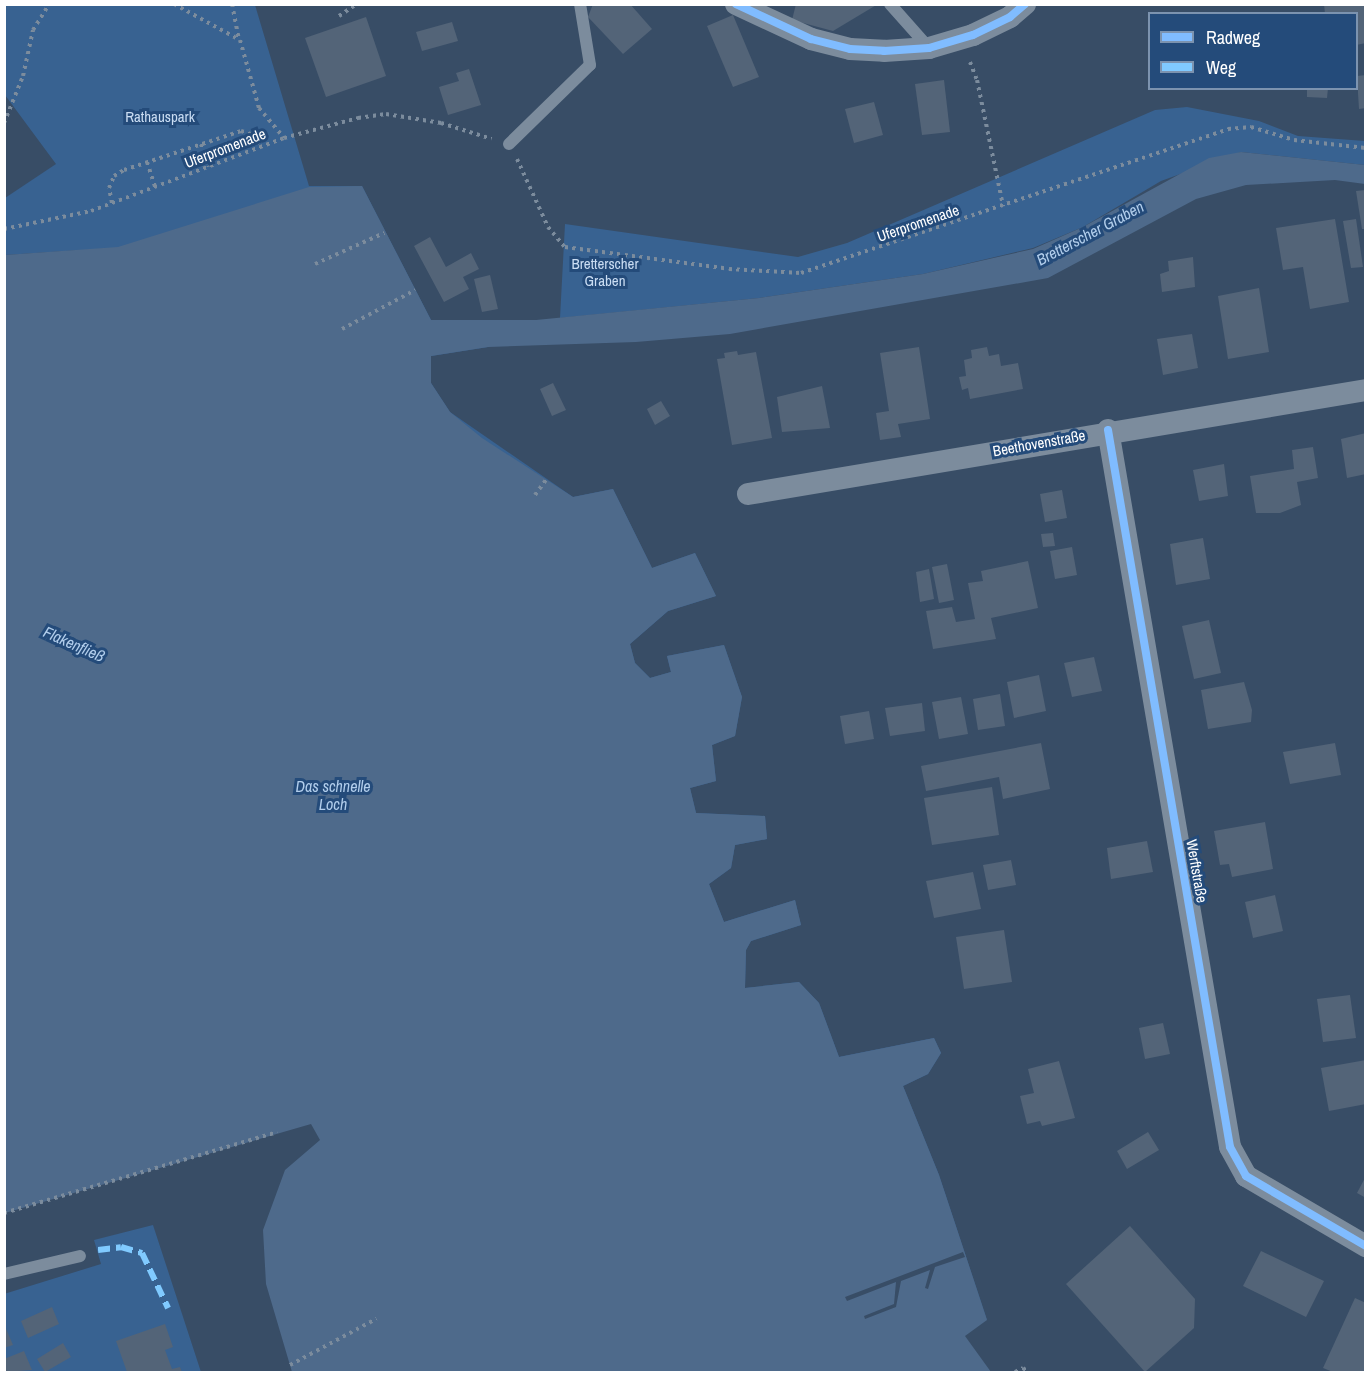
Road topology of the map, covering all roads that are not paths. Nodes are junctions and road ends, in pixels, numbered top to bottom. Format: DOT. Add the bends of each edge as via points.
graph roads {
  1 [pos="580,4"];
  2 [pos="736,4"];
  3 [pos="890,4"];
  4 [pos="1025,4"];
  5 [pos="929,48"];
  6 [pos="509,144"];
  7 [pos="1365,390"];
  8 [pos="1108,430"];
  9 [pos="748,494"];
  10 [pos="1365,1246"];
  11 [pos="80,1256"];
  12 [pos="4,1274"];
  1 -- 6 [label="lane" via="590,65"];
  2 -- 5 [label="street" via="811,39 850,50"];
  3 -- 5 [label="lane"];
  4 -- 5 [label="street" via="1010,17 961,39"];
  7 -- 8 [label="street, Beethovenstraße"];
  8 -- 9 [label="street, Beethovenstraße"];
  8 -- 10 [label="street, Werftstraße" via="1230,1147 1246,1176"];
  11 -- 12 [label="lane"];
}
